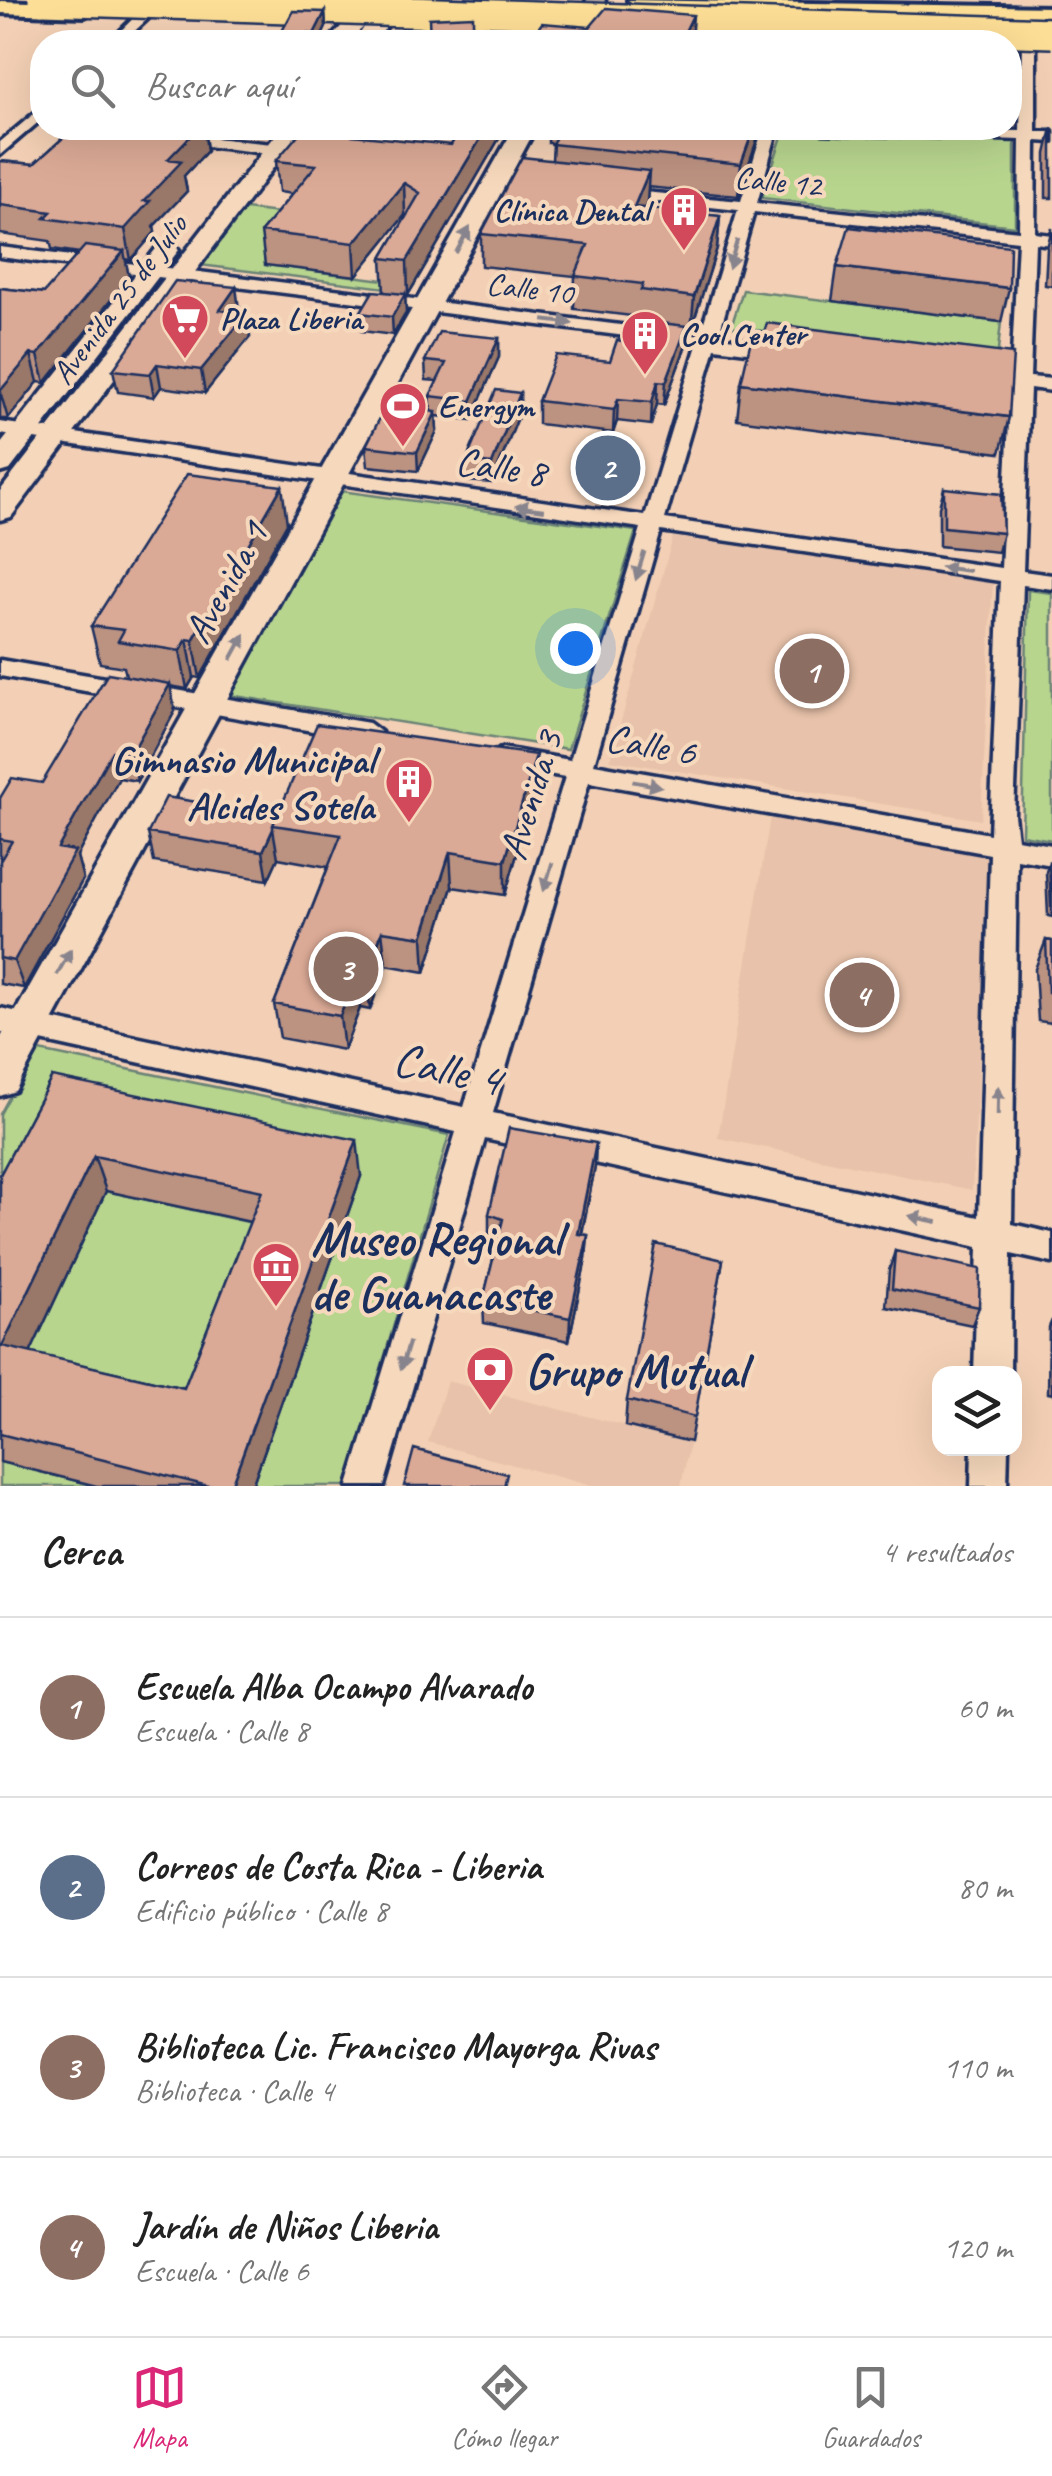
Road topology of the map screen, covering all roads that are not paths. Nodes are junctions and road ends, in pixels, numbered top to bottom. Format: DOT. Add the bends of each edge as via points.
graph roads {
  1 [pos="43,0"];
  2 [pos="176,0"];
  3 [pos="316,0"];
  4 [pos="596,0"];
  5 [pos="638,0"];
  6 [pos="145,6"];
  7 [pos="0,7"];
  8 [pos="374,10"];
  9 [pos="1052,14"];
  10 [pos="1052,25"];
  11 [pos="126,30"];
  12 [pos="348,30"];
  13 [pos="536,30"];
  14 [pos="579,30"];
  15 [pos="752,30"];
  16 [pos="1036,42"];
  17 [pos="0,122"];
  18 [pos="30,125"];
  19 [pos="30,129"];
  20 [pos="1022,136"];
  21 [pos="1028,136"];
  22 [pos="1052,137"];
  23 [pos="234,140"];
  24 [pos="520,140"];
  25 [pos="767,140"];
  26 [pos="262,141"];
  27 [pos="0,150"];
  28 [pos="602,190"];
  29 [pos="747,208"];
  30 [pos="1027,237"];
  31 [pos="1052,240"];
  32 [pos="0,252"];
  33 [pos="151,271"];
  34 [pos="178,274"];
  35 [pos="426,306"];
  36 [pos="708,340"];
  37 [pos="805,353"];
  38 [pos="981,376"];
  39 [pos="1020,382"];
  40 [pos="1052,385"];
  41 [pos="13,430"];
  42 [pos="56,436"];
  43 [pos="0,464"];
  44 [pos="331,479"];
  45 [pos="0,511"];
  46 [pos="652,525"];
  47 [pos="1010,576"];
  48 [pos="1052,582"];
  49 [pos="0,668"];
  50 [pos="207,702"];
  51 [pos="403,738"];
  52 [pos="482,753"];
  53 [pos="579,771"];
  54 [pos="1004,846"];
  55 [pos="1052,854"];
  56 [pos="14,1023"];
  57 [pos="0,1078"];
  58 [pos="475,1122"];
  59 [pos="995,1234"];
  60 [pos="1052,1248"];
  61 [pos="992,1366"];
  62 [pos="990,1456"];
  63 [pos="366,1486"];
  64 [pos="989,1486"];
  1 -- 15 [label="highway, bridge"];
  2 -- 6 [label="street" via="171,7"];
  3 -- 10 [label="highway"];
  4 -- 14 [label="street"];
  5 -- 9 [label="main road"];
  6 -- 7 [label="main road"];
  6 -- 8 [label="main road"];
  6 -- 11 [label="street"];
  8 -- 12 [label="street"];
  8 -- 13 [label="main road"];
  16 -- 21 [label="street"];
  17 -- 18 [label="street"];
  19 -- 27 [label="street"];
  20 -- 21 [label="street"];
  21 -- 22 [label="street"];
  21 -- 30 [label="street"];
  23 -- 26 [label="street"];
  35 -- 24 [label="street, Avenida 1, one-way" via="506,178"];
  25 -- 29 [label="street, Avenida 3"];
  26 -- 33 [label="street, Avenida 25 de Julio"];
  26 -- 34 [label="street, Avenida 25 de Julio"];
  28 -- 29 [label="street, Calle 12"];
  29 -- 30 [label="street, Calle 12"];
  29 -- 36 [label="street, Avenida 3, one-way"];
  30 -- 31 [label="street, Calle 12"];
  30 -- 39 [label="street"];
  32 -- 33 [label="street, Calle 10"];
  33 -- 34 [label="street, Calle 10"];
  33 -- 41 [label="street, Avenida 25 de Julio"];
  34 -- 35 [label="street, Calle 10"];
  34 -- 42 [label="street, Avenida 25 de Julio"];
  35 -- 36 [label="street, Calle 10, one-way"];
  35 -- 44 [label="street, Avenida 1"];
  36 -- 37 [label="street, Calle 10"];
  36 -- 46 [label="street, Avenida 3"];
  38 -- 39 [label="street"];
  39 -- 40 [label="street"];
  39 -- 47 [label="street"];
  41 -- 42 [label="street, Calle 8"];
  41 -- 43 [label="street, Avenida 25 de Julio"];
  42 -- 44 [label="street, Calle 8"];
  42 -- 45 [label="street, Avenida 25 de Julio"];
  46 -- 44 [label="street, Calle 8, one-way"];
  50 -- 44 [label="street, Avenida 1, one-way"];
  47 -- 46 [label="street, Calle 8, one-way"];
  46 -- 53 [label="street, Avenida 3, one-way"];
  47 -- 48 [label="street, Calle 8"];
  47 -- 54 [label="street"];
  49 -- 50 [label="street"];
  50 -- 51 [label="street"];
  56 -- 50 [label="street, Avenida 1, one-way"];
  52 -- 53 [label="street, Calle 6"];
  53 -- 54 [label="street, Calle 6, one-way"];
  53 -- 58 [label="street, Avenida 3, one-way"];
  54 -- 55 [label="street, Calle 6"];
  59 -- 54 [label="street, one-way"];
  56 -- 57 [label="street, Avenida 1"];
  56 -- 58 [label="street, Calle 4"];
  59 -- 58 [label="street, Calle 4, one-way"];
  58 -- 63 [label="street, Avenida 3, one-way"];
  59 -- 60 [label="street, Calle 4"];
  59 -- 61 [label="street"];
  62 -- 64 [label="street"];
}
